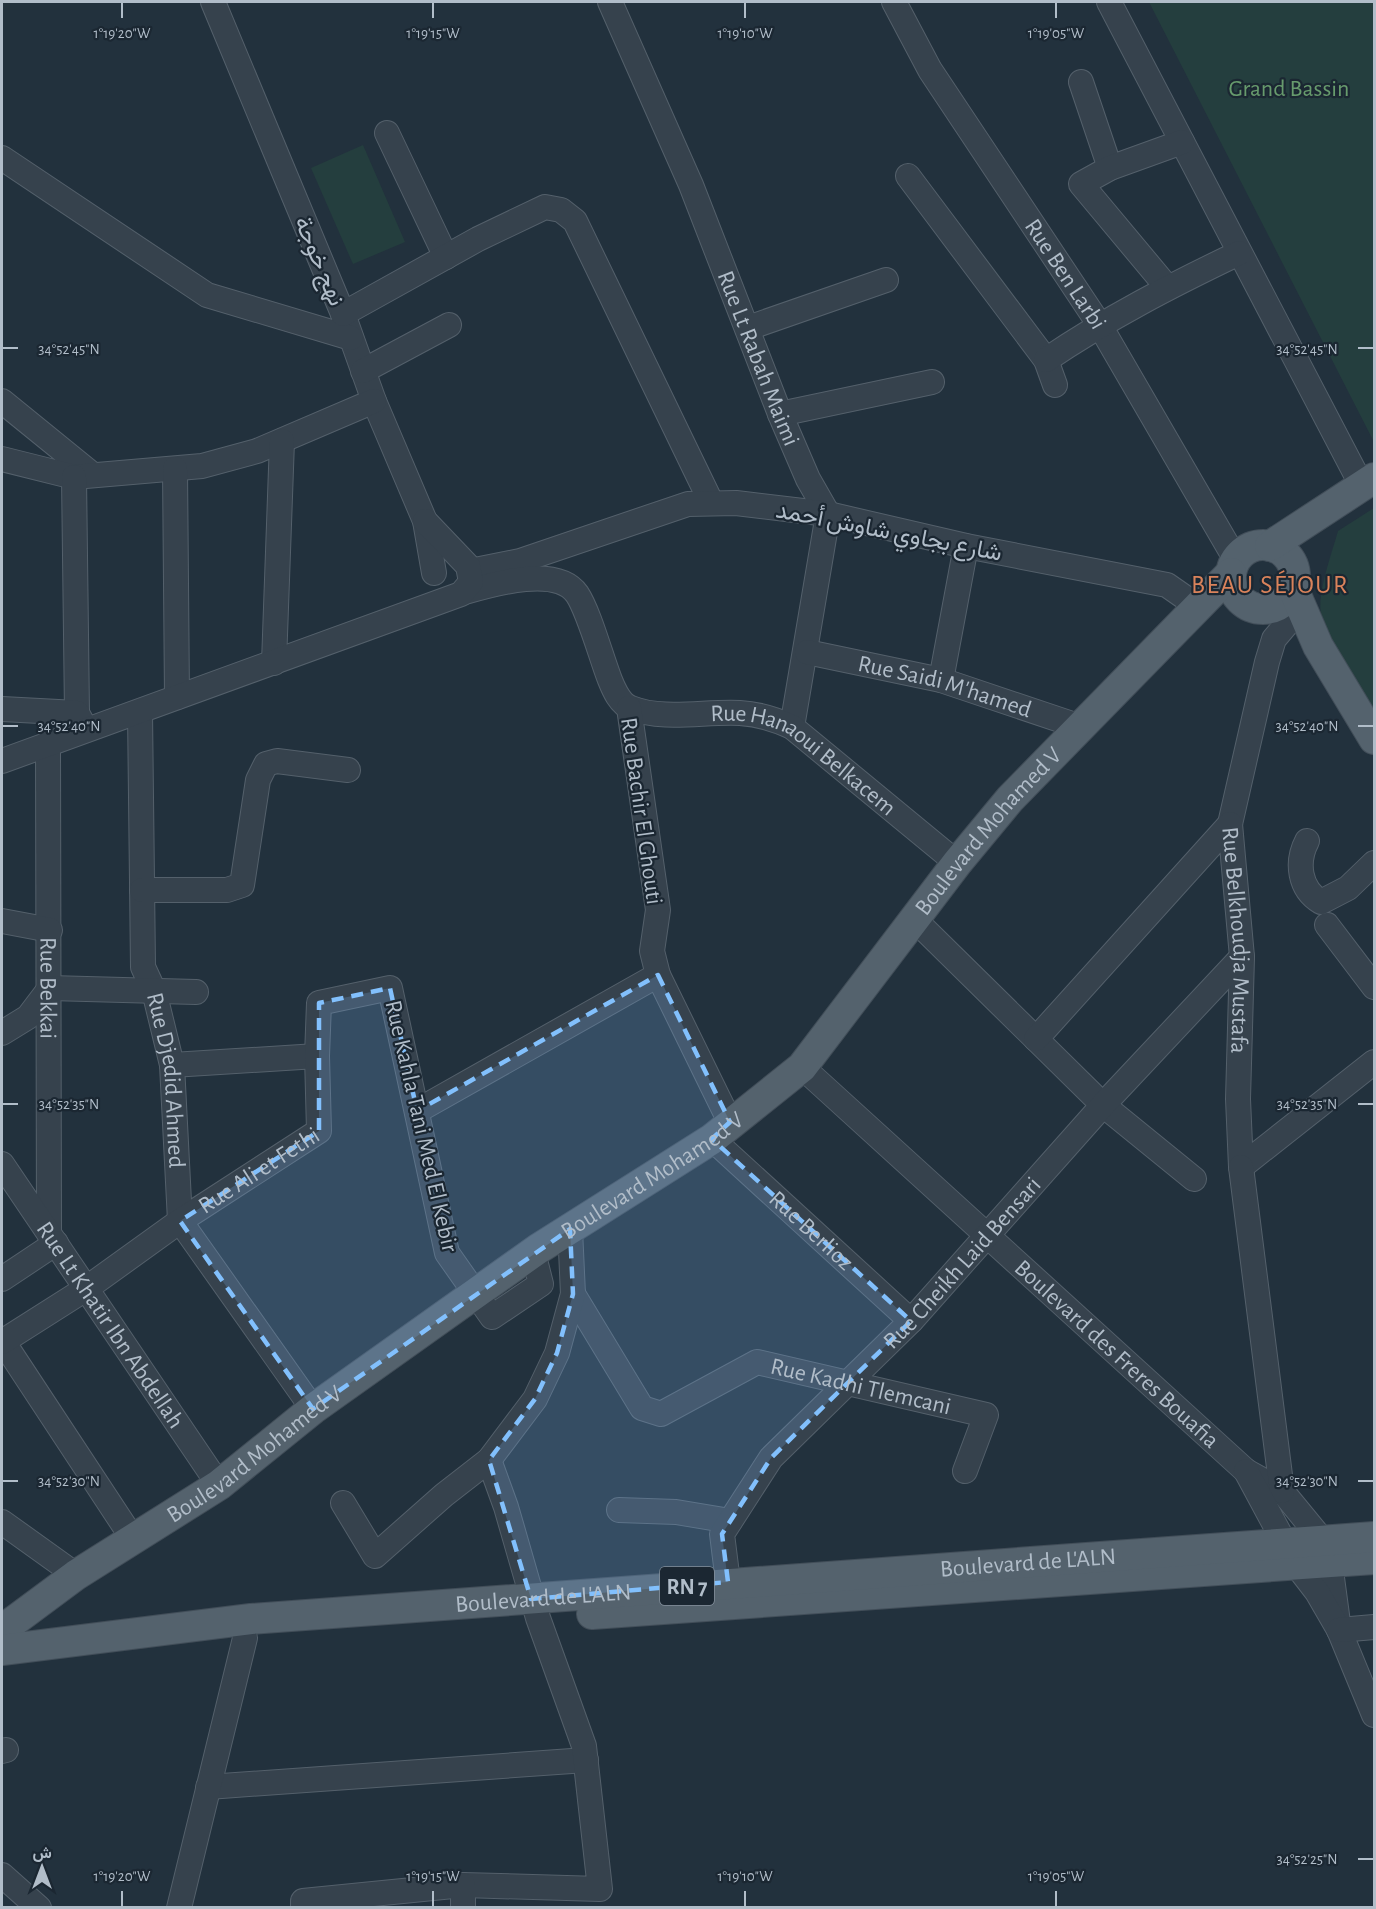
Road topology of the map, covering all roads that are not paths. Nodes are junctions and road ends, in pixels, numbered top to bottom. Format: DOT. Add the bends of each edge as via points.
graph roads {
  1 [pos="213,2"];
  2 [pos="894,2"];
  3 [pos="1109,2"];
  4 [pos="614,13"];
  5 [pos="1082,82"];
  6 [pos="387,133"];
  7 [pos="1182,142"];
  8 [pos="2,158"];
  9 [pos="1110,168"];
  10 [pos="908,176"];
  11 [pos="1239,253"];
  12 [pos="446,257"];
  13 [pos="886,280"];
  14 [pos="1167,287"];
  15 [pos="343,314"];
  16 [pos="1099,324"];
  17 [pos="449,325"];
  18 [pos="748,328"];
  19 [pos="351,338"];
  20 [pos="1046,360"];
  21 [pos="363,371"];
  22 [pos="932,382"];
  23 [pos="1055,385"];
  24 [pos="2,401"];
  25 [pos="374,401"];
  26 [pos="780,414"];
  27 [pos="282,441"];
  28 [pos="2,459"];
  29 [pos="175,469"];
  30 [pos="83,476"];
  31 [pos="1368,482"];
  32 [pos="711,502"];
  33 [pos="828,514"];
  34 [pos="426,521"];
  35 [pos="966,546"];
  36 [pos="1249,562"];
  37 [pos="434,577"];
  38 [pos="464,580"];
  39 [pos="1287,604"];
  40 [pos="1200,608"];
  41 [pos="393,620"];
  42 [pos="807,652"];
  43 [pos="274,663"];
  44 [pos="941,680"];
  45 [pos="177,697"];
  46 [pos="629,708"];
  47 [pos="2,709"];
  48 [pos="140,712"];
  49 [pos="82,722"];
  50 [pos="792,727"];
  51 [pos="1081,727"];
  52 [pos="1374,739"];
  53 [pos="48,744"];
  54 [pos="2,761"];
  55 [pos="348,770"];
  56 [pos="1230,824"];
  57 [pos="1307,841"];
  58 [pos="1374,862"];
  59 [pos="957,863"];
  60 [pos="142,890"];
  61 [pos="914,919"];
  62 [pos="2,921"];
  63 [pos="1327,925"];
  64 [pos="50,930"];
  65 [pos="1242,957"];
  66 [pos="658,975"];
  67 [pos="1374,987"];
  68 [pos="50,988"];
  69 [pos="154,991"];
  70 [pos="196,992"];
  71 [pos="319,1003"];
  72 [pos="2,1033"];
  73 [pos="1036,1039"];
  74 [pos="317,1056"];
  75 [pos="1374,1062"];
  76 [pos="172,1065"];
  77 [pos="802,1067"];
  78 [pos="1103,1105"];
  79 [pos="417,1111"];
  80 [pos="721,1131"];
  81 [pos="2,1164"];
  82 [pos="1241,1167"];
  83 [pos="1194,1179"];
  84 [pos="180,1221"];
  85 [pos="570,1229"];
  86 [pos="986,1236"];
  87 [pos="52,1238"];
  88 [pos="2,1280"];
  89 [pos="87,1288"];
  90 [pos="476,1293"];
  91 [pos="573,1294"];
  92 [pos="911,1321"];
  93 [pos="2,1341"];
  94 [pos="849,1384"];
  95 [pos="313,1409"];
  96 [pos="489,1460"];
  97 [pos="1246,1470"];
  98 [pos="965,1471"];
  99 [pos="219,1485"];
  100 [pos="1282,1491"];
  101 [pos="343,1503"];
  102 [pos="619,1510"];
  103 [pos="730,1521"];
  104 [pos="2,1522"];
  105 [pos="1374,1537"];
  106 [pos="133,1539"];
  107 [pos="1327,1552"];
  108 [pos="1291,1555"];
  109 [pos="1374,1559"];
  110 [pos="76,1575"];
  111 [pos="728,1582"];
  112 [pos="534,1608"];
  113 [pos="1374,1627"];
  114 [pos="2,1630"];
  115 [pos="1339,1630"];
  116 [pos="245,1638"];
  117 [pos="2,1650"];
  118 [pos="2,1670"];
  119 [pos="1374,1715"];
  120 [pos="586,1760"];
  121 [pos="208,1787"];
  122 [pos="2,1875"];
  123 [pos="463,1896"];
  124 [pos="186,1906"];
  125 [pos="39,1908"];
  126 [pos="303,1908"];
  1 -- 15 [label="street, نهج خوجة"];
  2 -- 16 [label="street, Rue Ben Larbi" via="930,70"];
  3 -- 7 [label="street"];
  4 -- 18 [label="street, Rue Lt Rabah Maimi" via="691,184"];
  5 -- 9 [label="street"];
  6 -- 12 [label="street"];
  7 -- 9 [label="street"];
  7 -- 11 [label="street"];
  8 -- 19 [label="street" via="207,296"];
  9 -- 14 [label="street" via="1081,184"];
  10 -- 20 [label="street"];
  11 -- 14 [label="street"];
  11 -- 31 [label="street"];
  12 -- 15 [label="street"];
  12 -- 32 [label="street" via="545,207 561,210 575,221"];
  13 -- 18 [label="street"];
  14 -- 16 [label="street"];
  15 -- 19 [label="street, نهج خوجة"];
  16 -- 20 [label="street"];
  16 -- 36 [label="street, Rue Ben Larbi"];
  17 -- 21 [label="street"];
  18 -- 26 [label="street, Rue Lt Rabah Maimi"];
  19 -- 21 [label="street, نهج خوجة"];
  20 -- 23 [label="street"];
  21 -- 25 [label="street, نهج خوجة"];
  22 -- 26 [label="street"];
  24 -- 30 [label="street"];
  25 -- 27 [label="street"];
  25 -- 34 [label="street, نهج خوجة"];
  26 -- 33 [label="street, Rue Lt Rabah Maimi"];
  27 -- 29 [label="street" via="202,466"];
  27 -- 43 [label="street"];
  28 -- 30 [label="street"];
  29 -- 30 [label="street"];
  29 -- 45 [label="street"];
  30 -- 49 [label="street"];
  31 -- 36 [label="main road"];
  32 -- 33 [label="street, شارع بجاوي شاوش أحمد"];
  32 -- 38 [label="street, شارع بجاوي شاوش أحمد" via="680,506"];
  33 -- 35 [label="street, شارع بجاوي شاوش أحمد"];
  33 -- 42 [label="street"];
  34 -- 37 [label="street, نهج خوجة"];
  34 -- 38 [label="street, نهج خوجة"];
  35 -- 40 [label="street, شارع بجاوي شاوش أحمد" via="1167,585"];
  35 -- 44 [label="street"];
  36 -- 39 [label="main road" via="1256,608"];
  36 -- 39 [label="main road" via="1295,572"];
  36 -- 40 [label="main road"];
  37 -- 38 [label="street" via="440,591"];
  37 -- 38 [label="street" via="438,566 446,560"];
  37 -- 41 [label="street"];
  38 -- 41 [label="street"];
  38 -- 46 [label="street, Rue Bachir El Ghouti" via="562,582 578,595 614,689"];
  39 -- 52 [label="main road" via="1318,646"];
  39 -- 56 [label="street" via="1267,662"];
  40 -- 51 [label="main road, Boulevard Mohamed V"];
  41 -- 43 [label="street"];
  42 -- 44 [label="street, Rue Saidi M'hamed"];
  42 -- 50 [label="street"];
  43 -- 45 [label="street"];
  44 -- 51 [label="street, Rue Saidi M'hamed"];
  45 -- 48 [label="street"];
  46 -- 50 [label="street, Rue Hanaoui Belkacem" via="677,714 749,714"];
  46 -- 66 [label="street, Rue Bachir El Ghouti" via="658,910 652,951"];
  47 -- 49 [label="street"];
  48 -- 49 [label="street"];
  48 -- 60 [label="street, Rue Djedid Ahmed"];
  49 -- 53 [label="street"];
  50 -- 59 [label="street, Rue Hanaoui Belkacem"];
  51 -- 59 [label="main road, Boulevard Mohamed V" via="1010,799"];
  53 -- 54 [label="street"];
  53 -- 64 [label="street, Rue Bekkai"];
  55 -- 60 [label="street" via="277,761 266,764 258,780 242,885 227,890"];
  56 -- 65 [label="street, Rue Belkhoudja Mustafa"];
  56 -- 73 [label="street, Rue Belkhoudja Mustafa"];
  57 -- 58 [label="street" via="1301,852 1300,871 1305,886 1321,902 1348,888"];
  59 -- 61 [label="main road, Boulevard Mohamed V"];
  60 -- 69 [label="street, Rue Djedid Ahmed" via="142,967"];
  61 -- 73 [label="street"];
  61 -- 77 [label="main road, Boulevard Mohamed V"];
  62 -- 64 [label="street"];
  63 -- 67 [label="street"];
  64 -- 68 [label="street, Rue Bekkai"];
  65 -- 78 [label="street, Rue Cheikh Laid Bensari"];
  65 -- 82 [label="street, Rue Belkhoudja Mustafa" via="1238,1099"];
  66 -- 79 [label="street"];
  66 -- 80 [label="street, Rue Bachir El Ghouti"];
  68 -- 69 [label="street"];
  68 -- 72 [label="street" via="28,1017"];
  68 -- 87 [label="street, Rue Bekkai"];
  69 -- 70 [label="street"];
  69 -- 76 [label="street, Rue Djedid Ahmed"];
  71 -- 74 [label="street, Rue Ali et Fethi"];
  71 -- 79 [label="street, Rue Kahla Tani Med El Kebir" via="390,988"];
  73 -- 78 [label="street"];
  74 -- 76 [label="street"];
  74 -- 84 [label="street, Rue Ali et Fethi" via="319,1131"];
  75 -- 82 [label="street"];
  76 -- 84 [label="street, Rue Djedid Ahmed"];
  77 -- 80 [label="main road, Boulevard Mohamed V"];
  77 -- 86 [label="street, Boulevard des Freres Bouafia"];
  78 -- 83 [label="street"];
  78 -- 86 [label="street, Rue Cheikh Laid Bensari"];
  79 -- 90 [label="street, Rue Kahla Tani Med El Kebir" via="447,1253"];
  80 -- 85 [label="main road, Boulevard Mohamed V"];
  80 -- 92 [label="street, Rue Berlioz"];
  81 -- 87 [label="street, Rue Lt Khatir Ibn Abdellah"];
  82 -- 100 [label="street, Rue Belkhoudja Mustafa"];
  84 -- 89 [label="street"];
  84 -- 95 [label="street"];
  85 -- 90 [label="main road, Boulevard Mohamed V"];
  85 -- 91 [label="street"];
  86 -- 92 [label="street, Rue Cheikh Laid Bensari"];
  86 -- 97 [label="street, Boulevard des Freres Bouafia"];
  87 -- 88 [label="street"];
  87 -- 89 [label="street, Rue Lt Khatir Ibn Abdellah"];
  89 -- 93 [label="street"];
  89 -- 99 [label="street, Rue Lt Khatir Ibn Abdellah"];
  90 -- 95 [label="main road, Boulevard Mohamed V"];
  91 -- 94 [label="street, Rue Kadhi Tlemcani" via="642,1408 660,1414 757,1362"];
  91 -- 96 [label="street" via="557,1353 535,1399"];
  92 -- 94 [label="street, Rue Cheikh Laid Bensari"];
  93 -- 106 [label="street"];
  94 -- 98 [label="street, Rue Kadhi Tlemcani" via="986,1415"];
  94 -- 103 [label="street, Rue Cheikh Laid Bensari" via="771,1458"];
  95 -- 99 [label="main road, Boulevard Mohamed V"];
  96 -- 101 [label="street" via="375,1556"];
  96 -- 112 [label="street"];
  97 -- 100 [label="street"];
  97 -- 108 [label="street"];
  99 -- 106 [label="main road, Boulevard Mohamed V"];
  100 -- 107 [label="street"];
  102 -- 103 [label="street" via="676,1512"];
  103 -- 111 [label="street, Rue Cheikh Laid Bensari" via="722,1534"];
  104 -- 110 [label="street"];
  105 -- 107 [label="main road, Boulevard de L'ALN / RN 7"];
  106 -- 110 [label="main road, Boulevard Mohamed V"];
  107 -- 108 [label="main road, Boulevard de L'ALN / RN 7"];
  107 -- 109 [label="main road, Boulevard de L'ALN / RN 7"];
  107 -- 115 [label="street"];
  108 -- 111 [label="main road, Boulevard de L'ALN / RN 7"];
  108 -- 112 [label="main road, Boulevard de L'ALN / RN 7"];
  108 -- 115 [label="street"];
  110 -- 114 [label="main road, Boulevard Mohamed V"];
  111 -- 112 [label="main road, Boulevard de L'ALN / RN 7"];
  112 -- 116 [label="main road, Boulevard de L'ALN / RN 7"];
  112 -- 117 [label="main road, Boulevard de L'ALN / RN 7" via="251,1619"];
  112 -- 120 [label="street"];
  113 -- 115 [label="street"];
  115 -- 119 [label="street"];
  116 -- 118 [label="main road, Boulevard de L'ALN / RN 7" via="62,1658"];
  116 -- 121 [label="street"];
  120 -- 121 [label="street"];
  120 -- 123 [label="street" via="600,1889"];
  121 -- 124 [label="street"];
  122 -- 125 [label="street"];
  123 -- 126 [label="street" via="303,1901"];
}
